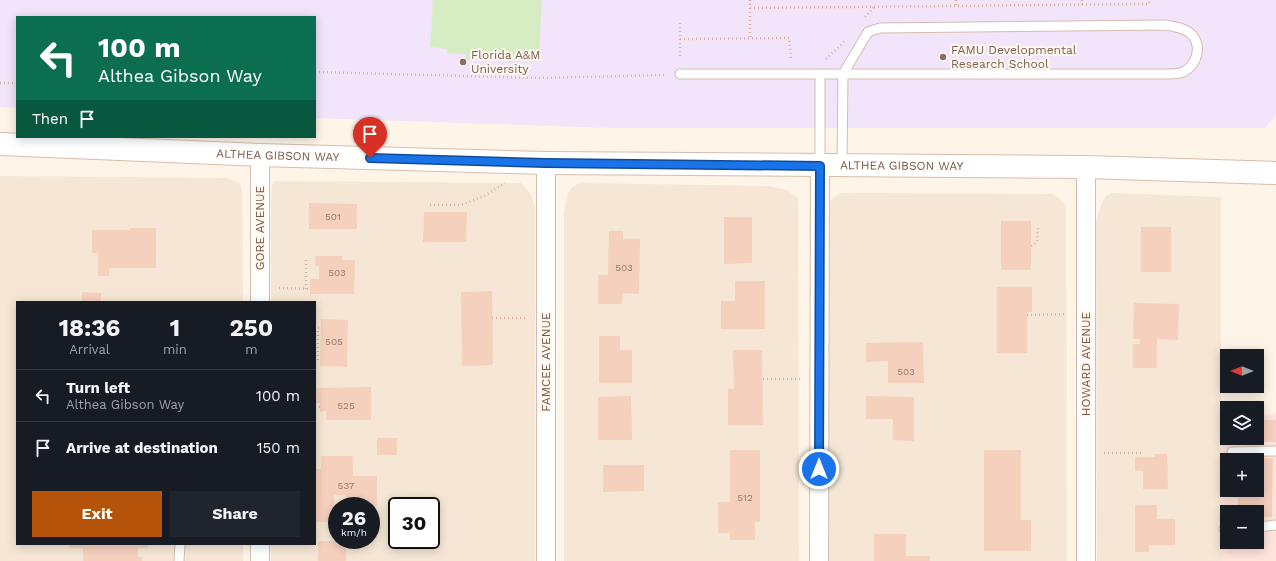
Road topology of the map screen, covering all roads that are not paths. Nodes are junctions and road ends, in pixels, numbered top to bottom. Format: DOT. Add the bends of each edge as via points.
graph roads {
  1 [pos="680,74"];
  2 [pos="820,74"];
  3 [pos="843,74"];
  4 [pos="0,144"];
  5 [pos="260,155"];
  6 [pos="546,163"];
  7 [pos="820,166"];
  8 [pos="842,166"];
  9 [pos="1086,167"];
  10 [pos="1276,174"];
  11 [pos="260,295"];
  12 [pos="1276,451"];
  13 [pos="1232,452"];
  14 [pos="1276,525"];
  15 [pos="1264,526"];
  16 [pos="180,545"];
  17 [pos="260,545"];
  18 [pos="179,561"];
  19 [pos="260,561"];
  20 [pos="546,561"];
  21 [pos="819,561"];
  22 [pos="1086,561"];
  1 -- 2 [label="lane"];
  2 -- 3 [label="lane"];
  2 -- 7 [label="lane"];
  3 -- 3 [label="lane" via="1167,74 1185,72 1194,64 1197,45 1192,35 1183,28 1166,25 880,28 868,32"];
  3 -- 8 [label="lane"];
  4 -- 5 [label="street, ALTHEA GIBSON WAY"];
  5 -- 6 [label="street, ALTHEA GIBSON WAY"];
  5 -- 11 [label="street, GORE AVENUE"];
  6 -- 7 [label="street, ALTHEA GIBSON WAY"];
  6 -- 20 [label="street, FAMCEE AVENUE"];
  7 -- 8 [label="street, ALTHEA GIBSON WAY"];
  7 -- 21 [label="street"];
  8 -- 9 [label="street, ALTHEA GIBSON WAY"];
  9 -- 10 [label="street, ALTHEA GIBSON WAY"];
  9 -- 22 [label="street, HOWARD AVENUE"];
  12 -- 13 [label="lane"];
  14 -- 15 [label="lane"];
  16 -- 18 [label="lane"];
  17 -- 19 [label="street"];
}
